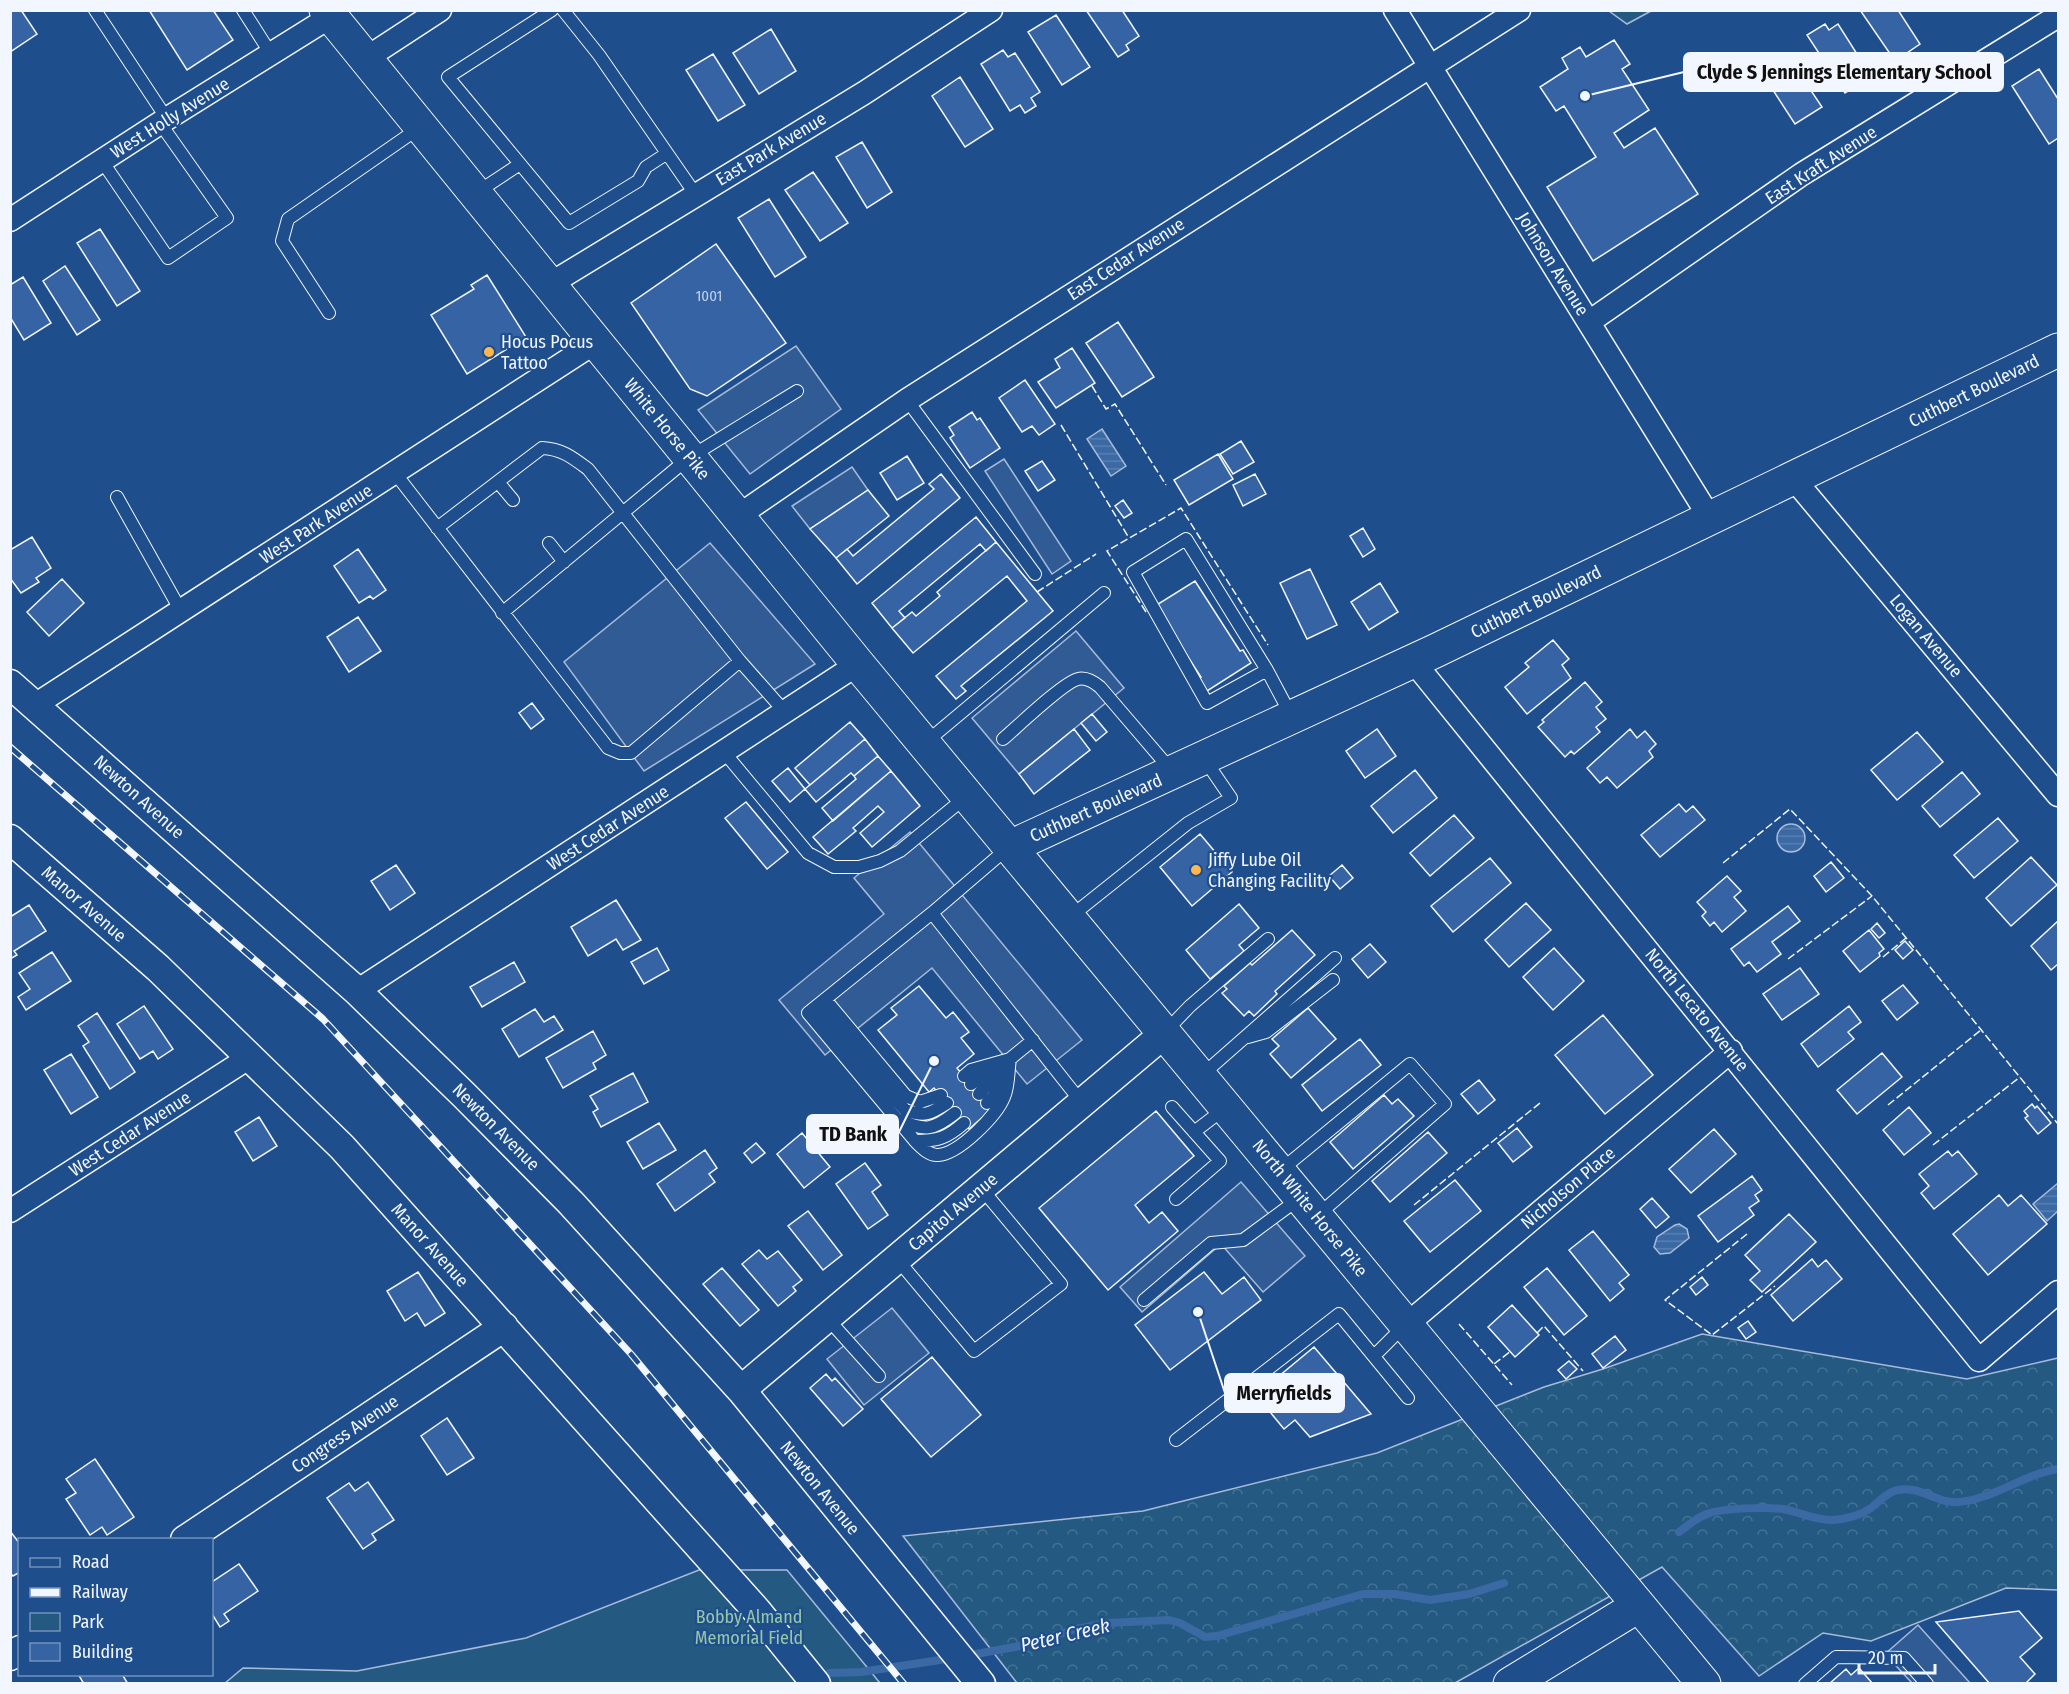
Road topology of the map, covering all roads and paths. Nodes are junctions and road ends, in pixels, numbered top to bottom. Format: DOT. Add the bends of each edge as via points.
graph roads {
  1 [pos="95,10"];
  2 [pos="243,10"];
  3 [pos="440,10"];
  4 [pos="552,10"];
  5 [pos="563,10"];
  6 [pos="991,10"];
  7 [pos="1395,10"];
  8 [pos="1519,10"];
  9 [pos="328,14"];
  10 [pos="2058,16"];
  11 [pos="270,54"];
  12 [pos="364,59"];
  13 [pos="1430,66"];
  14 [pos="164,121"];
  15 [pos="420,127"];
  16 [pos="666,154"];
  17 [pos="102,161"];
  18 [pos="520,164"];
  19 [pos="475,194"];
  20 [pos="696,195"];
  21 [pos="10,220"];
  22 [pos="550,284"];
  23 [pos="329,313"];
  24 [pos="1589,322"];
  25 [pos="596,342"];
  26 [pos="2058,350"];
  27 [pos="797,392"];
  28 [pos="907,400"];
  29 [pos="690,457"];
  30 [pos="394,473"];
  31 [pos="1793,478"];
  32 [pos="498,482"];
  33 [pos="117,497"];
  34 [pos="513,500"];
  35 [pos="623,514"];
  36 [pos="738,516"];
  37 [pos="1710,518"];
  38 [pos="437,528"];
  39 [pos="549,543"];
  40 [pos="564,562"];
  41 [pos="1035,574"];
  42 [pos="1104,593"];
  43 [pos="181,611"];
  44 [pos="502,613"];
  45 [pos="740,661"];
  46 [pos="1413,661"];
  47 [pos="858,664"];
  48 [pos="1267,670"];
  49 [pos="10,684"];
  50 [pos="35,705"];
  51 [pos="785,712"];
  52 [pos="1292,718"];
  53 [pos="1003,739"];
  54 [pos="924,744"];
  55 [pos="724,752"];
  56 [pos="1204,759"];
  57 [pos="1173,773"];
  58 [pos="2058,795"];
  59 [pos="967,796"];
  60 [pos="10,839"];
  61 [pos="1010,847"];
  62 [pos="933,913"];
  63 [pos="1069,918"];
  64 [pos="1268,939"];
  65 [pos="1335,958"];
  66 [pos="1334,981"];
  67 [pos="357,992"];
  68 [pos="816,1006"];
  69 [pos="1165,1033"];
  70 [pos="1244,1038"];
  71 [pos="1033,1040"];
  72 [pos="1731,1052"];
  73 [pos="250,1057"];
  74 [pos="1010,1059"];
  75 [pos="1201,1076"];
  76 [pos="967,1080"];
  77 [pos="983,1098"];
  78 [pos="944,1099"];
  79 [pos="1082,1103"];
  80 [pos="1227,1106"];
  81 [pos="1172,1107"];
  82 [pos="955,1113"];
  83 [pos="898,1119"];
  84 [pos="964,1123"];
  85 [pos="1194,1132"];
  86 [pos="915,1141"];
  87 [pos="1280,1171"];
  88 [pos="981,1188"];
  89 [pos="1176,1199"];
  90 [pos="1310,1206"];
  91 [pos="10,1211"];
  92 [pos="897,1259"];
  93 [pos="2058,1292"];
  94 [pos="1144,1300"];
  95 [pos="827,1318"];
  96 [pos="1406,1325"];
  97 [pos="504,1327"];
  98 [pos="1374,1356"];
  99 [pos="879,1376"];
  100 [pos="741,1390"];
  101 [pos="1408,1398"];
  102 [pos="1176,1440"];
  103 [pos="187,1538"];
  104 [pos="1638,1606"];
  105 [pos="1527,1677"];
  106 [pos="977,1679"];
  107 [pos="1696,1681"];
  108 [pos="816,1683"];
  109 [pos="1806,1683"];
  110 [pos="1927,1683"];
  1 -- 14 [label="lane"];
  2 -- 11 [label="lane"];
  3 -- 12 [label="street"];
  4 -- 18 [label="lane" via="448,77"];
  5 -- 16 [label="lane"];
  6 -- 20 [label="street, East Park Avenue"];
  7 -- 13 [label="street, Johnson Avenue"];
  8 -- 13 [label="street, East Cedar Avenue"];
  9 -- 11 [label="street, West Holly Avenue"];
  9 -- 12 [label="main road, White Horse Pike"];
  10 -- 24 [label="street, East Kraft Avenue" via="1802,174"];
  11 -- 14 [label="street, West Holly Avenue"];
  12 -- 15 [label="main road, White Horse Pike"];
  13 -- 24 [label="street, Johnson Avenue"];
  13 -- 28 [label="street, East Cedar Avenue"];
  14 -- 17 [label="street, West Holly Avenue"];
  14 -- 17 [label="lane" via="227,218 168,258"];
  15 -- 19 [label="main road, White Horse Pike"];
  15 -- 23 [label="lane" via="288,219 282,241"];
  16 -- 18 [label="lane" via="646,167 638,181 569,223"];
  16 -- 20 [label="lane"];
  17 -- 21 [label="street, West Holly Avenue"];
  18 -- 19 [label="lane"];
  19 -- 22 [label="main road, White Horse Pike"];
  20 -- 22 [label="street, East Park Avenue"];
  22 -- 25 [label="main road, White Horse Pike"];
  24 -- 37 [label="street, Johnson Avenue"];
  25 -- 29 [label="main road, White Horse Pike"];
  25 -- 30 [label="street, West Park Avenue"];
  26 -- 31 [label="main road, Cuthbert Boulevard"];
  27 -- 29 [label="lane"];
  28 -- 36 [label="street, East Cedar Avenue"];
  28 -- 41 [label="lane"];
  29 -- 35 [label="lane"];
  29 -- 36 [label="main road, White Horse Pike"];
  30 -- 38 [label="lane"];
  30 -- 43 [label="street, West Park Avenue"];
  31 -- 37 [label="main road, Cuthbert Boulevard"];
  31 -- 58 [label="street, Logan Avenue"];
  32 -- 34 [label="lane"];
  32 -- 35 [label="lane" via="542,448 555,448 588,469"];
  32 -- 38 [label="lane"];
  33 -- 43 [label="lane"];
  35 -- 40 [label="lane"];
  35 -- 45 [label="lane"];
  36 -- 47 [label="main road, White Horse Pike"];
  37 -- 46 [label="main road, Cuthbert Boulevard"];
  38 -- 44 [label="lane"];
  39 -- 40 [label="lane"];
  40 -- 44 [label="lane"];
  42 -- 54 [label="lane"];
  43 -- 50 [label="street, West Park Avenue"];
  44 -- 45 [label="lane" via="598,737 608,748 620,753 631,753"];
  45 -- 51 [label="lane"];
  46 -- 52 [label="main road, Cuthbert Boulevard"];
  46 -- 72 [label="street, North Lecato Avenue"];
  47 -- 51 [label="street, West Cedar Avenue"];
  47 -- 54 [label="main road, White Horse Pike"];
  48 -- 48 [label="lane" via="1186,539 1133,572 1207,703"];
  48 -- 52 [label="lane"];
  49 -- 50 [label="street, Newton Avenue"];
  50 -- 67 [label="street, Newton Avenue"];
  51 -- 55 [label="street, West Cedar Avenue"];
  52 -- 56 [label="main road, Cuthbert Boulevard"];
  53 -- 57 [label="lane" via="1080,678 1100,687"];
  54 -- 59 [label="main road, White Horse Pike"];
  55 -- 59 [label="lane" via="808,853 834,867 859,867 900,851"];
  55 -- 67 [label="street, West Cedar Avenue"];
  56 -- 57 [label="main road, Cuthbert Boulevard"];
  56 -- 63 [label="lane" via="1231,798 1188,823"];
  57 -- 61 [label="main road, Cuthbert Boulevard"];
  59 -- 61 [label="main road, White Horse Pike"];
  60 -- 73 [label="street, Manor Avenue" via="158,968"];
  61 -- 62 [label="lane"];
  61 -- 63 [label="main road, North White Horse Pike"];
  62 -- 68 [label="lane"];
  62 -- 71 [label="lane"];
  63 -- 69 [label="main road, North White Horse Pike"];
  64 -- 69 [label="lane" via="1190,1006"];
  65 -- 70 [label="lane"];
  66 -- 70 [label="lane" via="1266,1032"];
  67 -- 100 [label="street, Newton Avenue" via="571,1203"];
  68 -- 78 [label="lane" via="906,1096 920,1102"];
  68 -- 83 [label="lane"];
  69 -- 75 [label="main road, North White Horse Pike"];
  69 -- 79 [label="street, Capitol Avenue"];
  70 -- 75 [label="lane"];
  71 -- 74 [label="lane"];
  71 -- 79 [label="lane"];
  72 -- 93 [label="street, North Lecato Avenue" via="1979,1359"];
  72 -- 96 [label="street, Nicholson Place"];
  73 -- 91 [label="street, West Cedar Avenue"];
  73 -- 97 [label="street, Manor Avenue" via="342,1147"];
  74 -- 76 [label="lane" via="971,1071"];
  74 -- 77 [label="lane"];
  74 -- 86 [label="lane" via="1000,1106 962,1144 938,1155"];
  75 -- 80 [label="main road, North White Horse Pike"];
  79 -- 88 [label="street, Capitol Avenue"];
  80 -- 85 [label="lane"];
  80 -- 87 [label="main road, North White Horse Pike"];
  81 -- 85 [label="lane"];
  82 -- 83 [label="lane" via="940,1125 918,1128"];
  83 -- 86 [label="lane"];
  84 -- 86 [label="lane" via="949,1136"];
  85 -- 89 [label="lane" via="1220,1161"];
  87 -- 90 [label="main road, North White Horse Pike"];
  87 -- 90 [label="lane" via="1410,1064 1445,1104"];
  88 -- 92 [label="street, Capitol Avenue"];
  88 -- 92 [label="lane" via="1061,1284 974,1351"];
  90 -- 94 [label="lane" via="1243,1239 1211,1243"];
  90 -- 96 [label="main road, North White Horse Pike"];
  92 -- 95 [label="street, Capitol Avenue"];
  95 -- 99 [label="lane"];
  95 -- 100 [label="street, Capitol Avenue"];
  96 -- 98 [label="lane"];
  96 -- 104 [label="main road, North White Horse Pike"];
  97 -- 103 [label="street, Congress Avenue"];
  97 -- 108 [label="street, Manor Avenue" via="757,1611"];
  98 -- 101 [label="lane"];
  98 -- 102 [label="lane" via="1339,1314"];
  100 -- 106 [label="street, Newton Avenue"];
  104 -- 105 [label="main road"];
  104 -- 107 [label="main road"];
  109 -- 110 [label="lane" via="1836,1657 1904,1658"];
}
